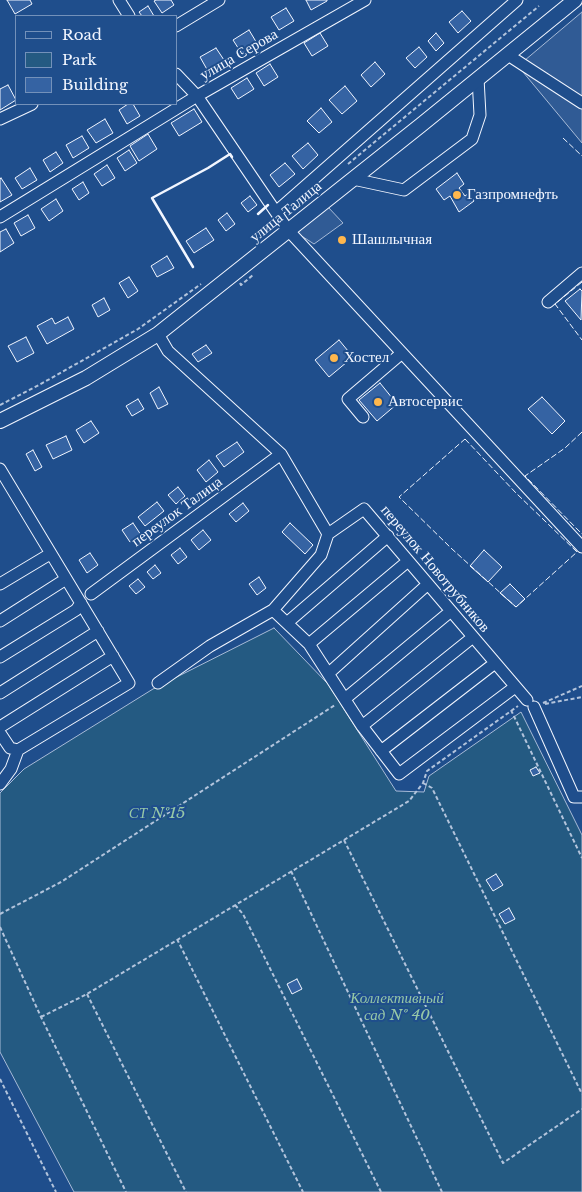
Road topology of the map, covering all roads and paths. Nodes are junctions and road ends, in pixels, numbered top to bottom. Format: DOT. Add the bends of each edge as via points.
graph roads {
  1 [pos="119,0"];
  2 [pos="219,0"];
  3 [pos="365,0"];
  4 [pos="517,0"];
  5 [pos="575,0"];
  6 [pos="128,15"];
  7 [pos="178,25"];
  8 [pos="508,55"];
  9 [pos="178,76"];
  10 [pos="478,78"];
  11 [pos="197,96"];
  12 [pos="582,103"];
  13 [pos="30,105"];
  14 [pos="0,119"];
  15 [pos="353,180"];
  16 [pos="276,212"];
  17 [pos="0,217"];
  18 [pos="288,230"];
  19 [pos="582,273"];
  20 [pos="548,302"];
  21 [pos="158,334"];
  22 [pos="402,352"];
  23 [pos="363,417"];
  24 [pos="0,421"];
  25 [pos="280,454"];
  26 [pos="0,469"];
  27 [pos="328,534"];
  28 [pos="388,536"];
  29 [pos="582,547"];
  30 [pos="50,554"];
  31 [pos="408,561"];
  32 [pos="66,579"];
  33 [pos="0,584"];
  34 [pos="428,584"];
  35 [pos="91,594"];
  36 [pos="81,603"];
  37 [pos="274,610"];
  38 [pos="451,611"];
  39 [pos="0,621"];
  40 [pos="288,622"];
  41 [pos="98,631"];
  42 [pos="473,637"];
  43 [pos="309,644"];
  44 [pos="0,656"];
  45 [pos="113,656"];
  46 [pos="495,663"];
  47 [pos="329,673"];
  48 [pos="158,683"];
  49 [pos="515,686"];
  50 [pos="582,686"];
  51 [pos="0,693"];
  52 [pos="582,696"];
  53 [pos="346,698"];
  54 [pos="530,704"];
  55 [pos="511,710"];
  56 [pos="362,726"];
  57 [pos="0,727"];
  58 [pos="0,733"];
  59 [pos="18,750"];
  60 [pos="381,750"];
  61 [pos="423,783"];
  62 [pos="0,784"];
  63 [pos="580,797"];
  64 [pos="344,840"];
  65 [pos="582,858"];
  66 [pos="291,871"];
  67 [pos="235,905"];
  68 [pos="0,914"];
  69 [pos="0,927"];
  70 [pos="177,938"];
  71 [pos="87,994"];
  72 [pos="40,1017"];
  73 [pos="0,1079"];
  74 [pos="582,1094"];
  75 [pos="582,1109"];
  76 [pos="56,1192"];
  77 [pos="126,1192"];
  78 [pos="186,1192"];
  79 [pos="303,1192"];
  80 [pos="381,1192"];
  81 [pos="442,1192"];
  1 -- 6 [label="street"];
  2 -- 7 [label="street"];
  3 -- 11 [label="street, улица Серова"];
  4 -- 16 [label="street"];
  5 -- 8 [label="main road, улица Талица"];
  8 -- 10 [label="main road, улица Талица"];
  8 -- 12 [label="street"];
  9 -- 11 [label="street"];
  10 -- 15 [label="main road, улица Талица"];
  10 -- 15 [label="street" via="480,115 472,139 404,190"];
  11 -- 16 [label="street"];
  11 -- 17 [label="street, улица Серова"];
  13 -- 14 [label="street"];
  15 -- 18 [label="main road, улица Талица"];
  16 -- 18 [label="street"];
  18 -- 21 [label="main road, улица Талица"];
  18 -- 22 [label="street"];
  19 -- 20 [label="street"];
  21 -- 24 [label="main road, улица Талица" via="86,378"];
  21 -- 25 [label="street" via="168,352"];
  22 -- 23 [label="street" via="348,399"];
  22 -- 29 [label="street"];
  25 -- 27 [label="street"];
  25 -- 35 [label="street, переулок Талица"];
  26 -- 30 [label="street"];
  27 -- 28 [label="street, переулок Новотрубников" via="364,509"];
  27 -- 37 [label="street" via="321,555"];
  28 -- 31 [label="street, переулок Новотрубников"];
  28 -- 40 [label="street"];
  30 -- 32 [label="street"];
  30 -- 33 [label="street"];
  31 -- 34 [label="street, переулок Новотрубников"];
  31 -- 43 [label="street"];
  32 -- 36 [label="street"];
  32 -- 39 [label="street"];
  34 -- 38 [label="street, переулок Новотрубников"];
  34 -- 47 [label="street"];
  36 -- 41 [label="street"];
  36 -- 44 [label="street" via="76,610"];
  37 -- 40 [label="street"];
  37 -- 48 [label="street" via="210,646"];
  38 -- 42 [label="street, переулок Новотрубников"];
  38 -- 53 [label="street"];
  40 -- 43 [label="street"];
  41 -- 45 [label="street"];
  41 -- 51 [label="street"];
  42 -- 46 [label="street, переулок Новотрубников"];
  42 -- 56 [label="street"];
  43 -- 47 [label="street"];
  45 -- 57 [label="street"];
  45 -- 59 [label="street" via="129,683"];
  46 -- 49 [label="street, переулок Новотрубников"];
  46 -- 60 [label="street"];
  47 -- 53 [label="street"];
  49 -- 54 [label="street, переулок Новотрубников"];
  49 -- 60 [label="street" via="399,774"];
  50 -- 54 [label="path"];
  52 -- 54 [label="path"];
  53 -- 56 [label="street"];
  53 -- 68 [label="path" via="61,882"];
  54 -- 55 [label="path"];
  54 -- 63 [label="street, переулок Новотрубников" via="574,797"];
  55 -- 61 [label="path" via="427,771"];
  55 -- 65 [label="path"];
  56 -- 60 [label="street"];
  58 -- 59 [label="street" via="10,748"];
  59 -- 62 [label="street" via="11,769"];
  61 -- 64 [label="path" via="409,801"];
  61 -- 74 [label="path" via="432,788"];
  64 -- 66 [label="path"];
  64 -- 75 [label="path" via="503,1163"];
  66 -- 67 [label="path"];
  66 -- 81 [label="path"];
  67 -- 70 [label="path"];
  67 -- 80 [label="path" via="243,914"];
  69 -- 72 [label="path"];
  70 -- 71 [label="path"];
  70 -- 79 [label="path"];
  71 -- 72 [label="path"];
  71 -- 78 [label="path"];
  72 -- 77 [label="path"];
  73 -- 76 [label="path"];
}
